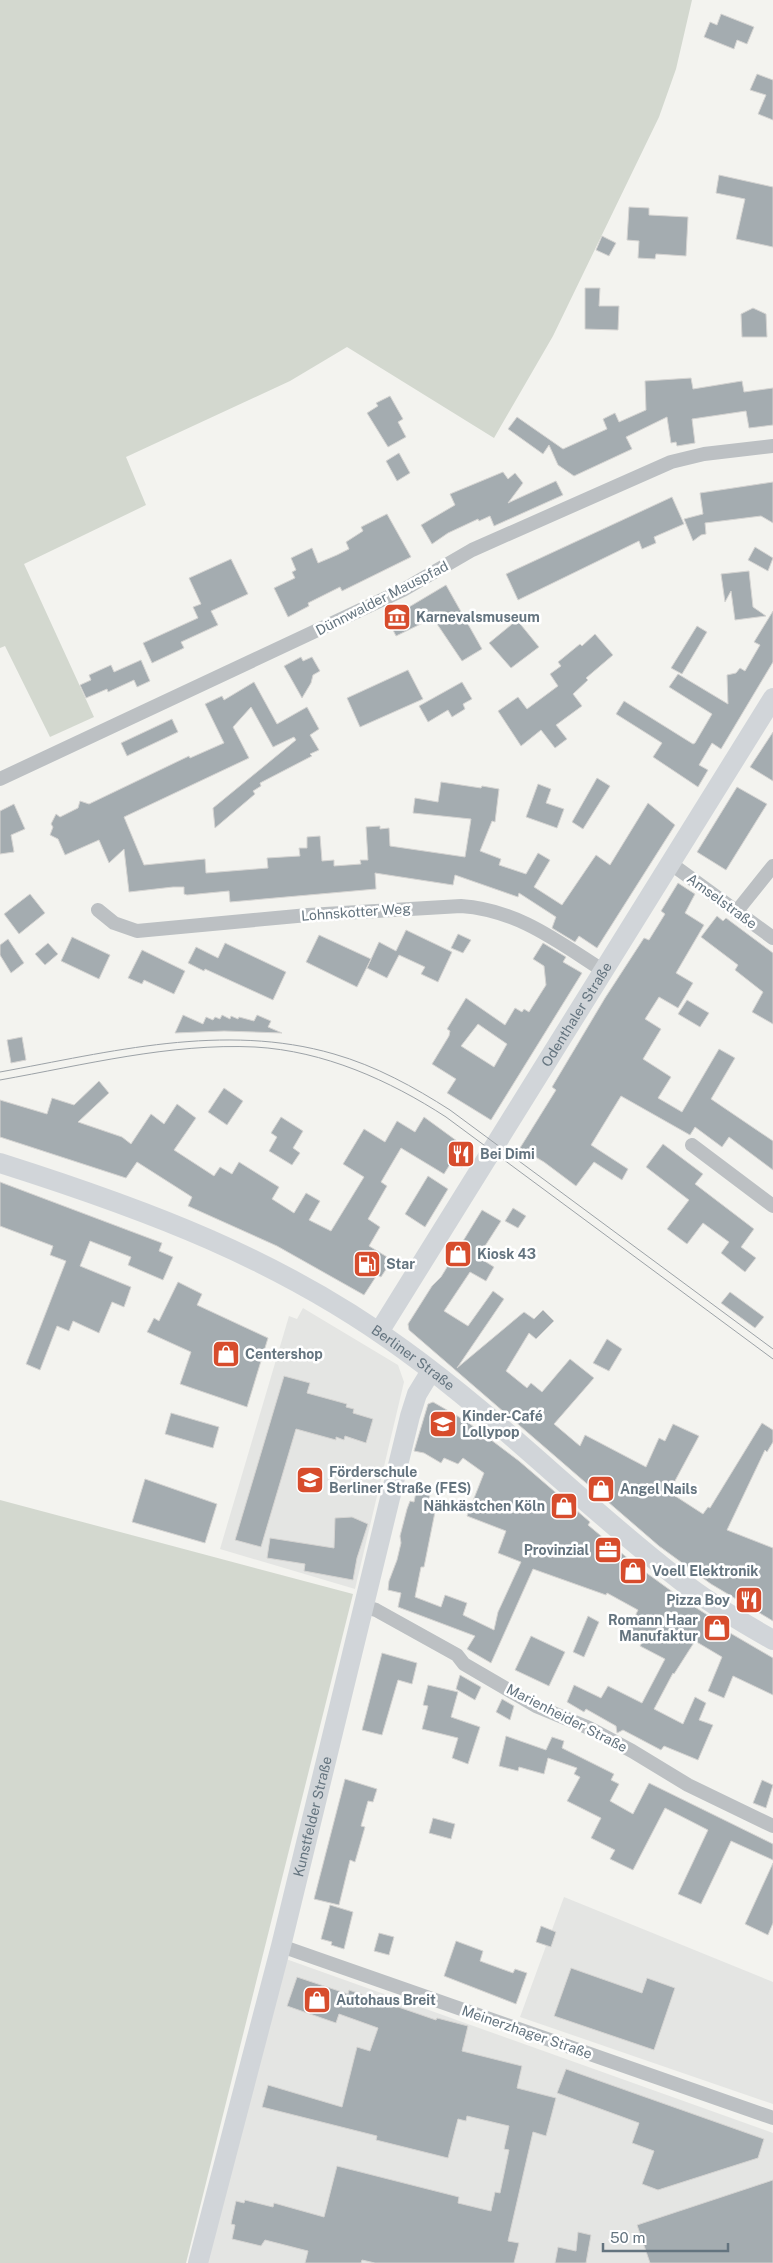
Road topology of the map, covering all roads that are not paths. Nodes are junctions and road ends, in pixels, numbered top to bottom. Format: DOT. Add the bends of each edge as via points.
graph roads {
  1 [pos="773,446"];
  2 [pos="773,698"];
  3 [pos="0,780"];
  4 [pos="670,863"];
  5 [pos="773,866"];
  6 [pos="98,910"];
  7 [pos="737,911"];
  8 [pos="773,938"];
  9 [pos="604,971"];
  10 [pos="692,1145"];
  11 [pos="0,1163"];
  12 [pos="773,1206"];
  13 [pos="379,1332"];
  14 [pos="431,1372"];
  15 [pos="363,1606"];
  16 [pos="773,1640"];
  17 [pos="773,1826"];
  18 [pos="281,1946"];
  19 [pos="773,2118"];
  20 [pos="198,2263"];
  1 -- 3 [label="street, Dünnwalder Mauspfad" via="704,454 671,462 472,550 403,590"];
  2 -- 4 [label="main road, Odenthaler Straße"];
  4 -- 7 [label="street, Amselstraße"];
  4 -- 9 [label="main road, Odenthaler Straße"];
  5 -- 7 [label="street"];
  6 -- 9 [label="street, Lohnskotter Weg" via="114,923 138,931 308,915 461,906 482,908 513,916 536,927"];
  7 -- 8 [label="street, Amselstraße"];
  9 -- 13 [label="main road, Odenthaler Straße"];
  10 -- 12 [label="street"];
  11 -- 13 [label="main road, Berliner Straße" via="80,1188 228,1246 294,1279"];
  13 -- 14 [label="main road, Berliner Straße"];
  14 -- 15 [label="main road, Kunstfelder Straße" via="414,1404"];
  14 -- 16 [label="main road, Berliner Straße" via="680,1580 737,1620"];
  15 -- 17 [label="street, Marienheider Straße" via="449,1651 464,1664 536,1706 588,1728 688,1785"];
  15 -- 18 [label="main road, Kunstfelder Straße"];
  18 -- 19 [label="street, Meinerzhager Straße"];
  18 -- 20 [label="main road, Kunstfelder Straße"];
}
